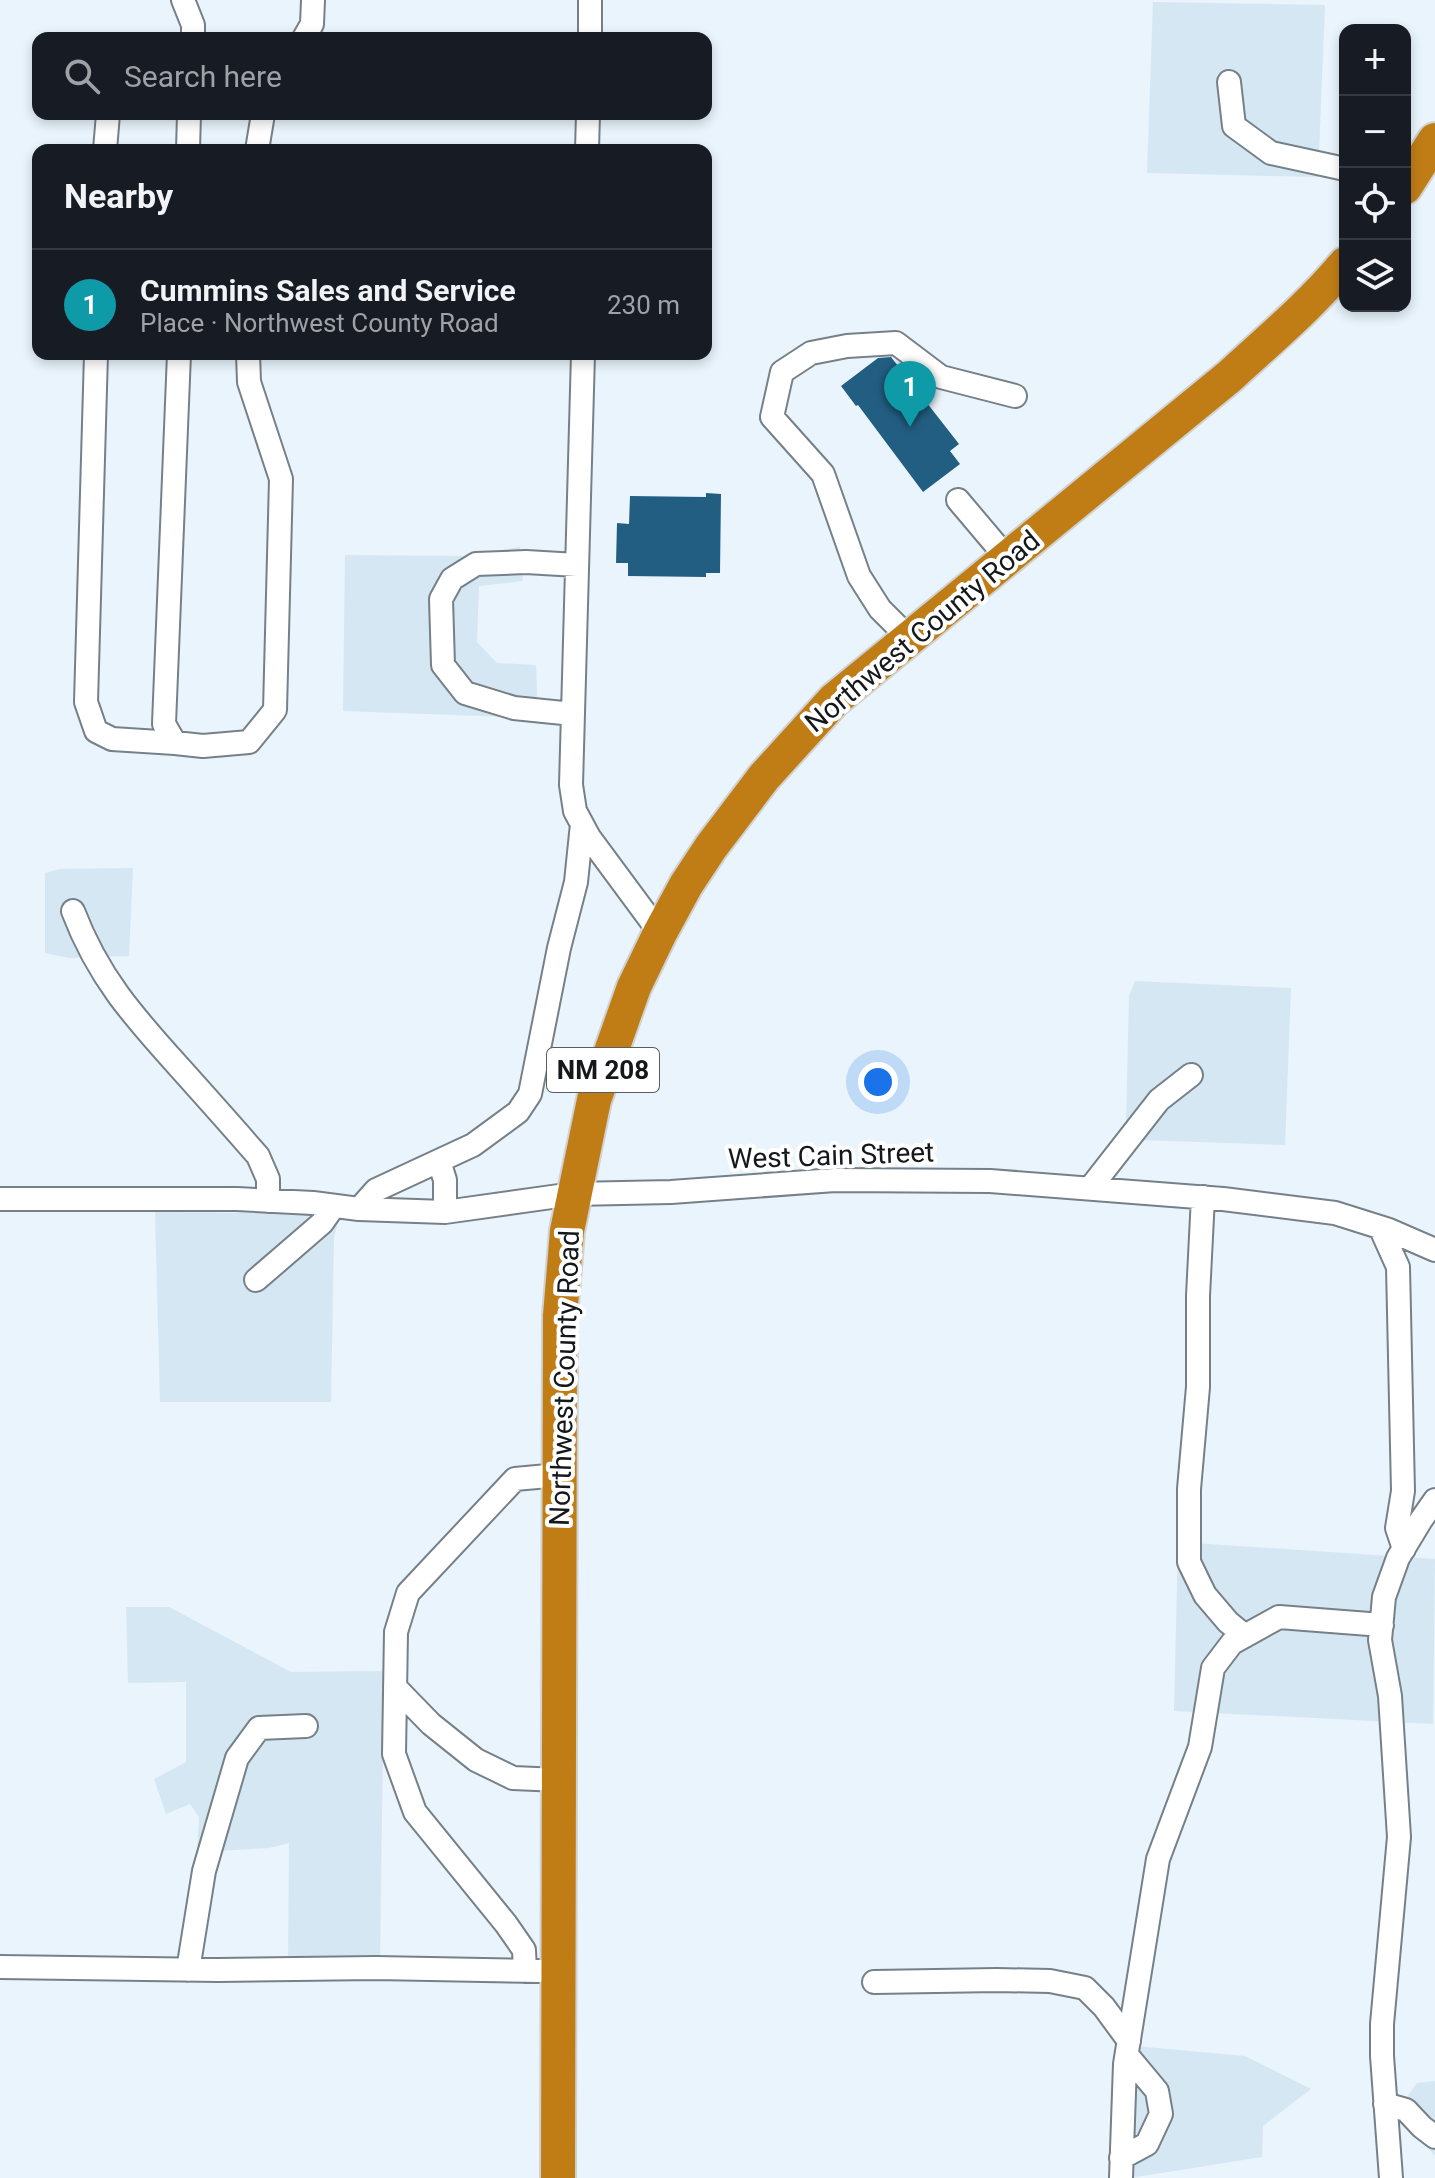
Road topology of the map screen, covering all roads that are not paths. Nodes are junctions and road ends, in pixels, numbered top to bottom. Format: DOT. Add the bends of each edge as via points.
graph roads {
  1 [pos="313,0"];
  2 [pos="590,0"];
  3 [pos="187,2"];
  4 [pos="193,32"];
  5 [pos="307,32"];
  6 [pos="590,32"];
  7 [pos="1229,82"];
  8 [pos="108,120"];
  9 [pos="189,120"];
  10 [pos="262,120"];
  11 [pos="588,120"];
  12 [pos="1435,140"];
  13 [pos="106,144"];
  14 [pos="188,144"];
  15 [pos="258,144"];
  16 [pos="587,144"];
  17 [pos="1340,168"];
  18 [pos="1411,178"];
  19 [pos="1339,271"];
  20 [pos="96,360"];
  21 [pos="179,360"];
  22 [pos="248,360"];
  23 [pos="583,360"];
  24 [pos="1015,396"];
  25 [pos="958,500"];
  26 [pos="1007,558"];
  27 [pos="577,565"];
  28 [pos="909,638"];
  29 [pos="573,714"];
  30 [pos="175,743"];
  31 [pos="582,824"];
  32 [pos="73,911"];
  33 [pos="660,933"];
  34 [pos="1191,1075"];
  35 [pos="439,1161"];
  36 [pos="1091,1187"];
  37 [pos="573,1194"];
  38 [pos="1203,1197"];
  39 [pos="0,1199"];
  40 [pos="268,1201"];
  41 [pos="334,1206"];
  42 [pos="359,1209"];
  43 [pos="445,1212"];
  44 [pos="1380,1227"];
  45 [pos="1435,1250"];
  46 [pos="256,1280"];
  47 [pos="559,1475"];
  48 [pos="1435,1500"];
  49 [pos="1404,1549"];
  50 [pos="1382,1625"];
  51 [pos="1245,1636"];
  52 [pos="395,1687"];
  53 [pos="306,1726"];
  54 [pos="559,1780"];
  55 [pos="0,1967"];
  56 [pos="188,1970"];
  57 [pos="525,1971"];
  58 [pos="559,1971"];
  59 [pos="874,1982"];
  60 [pos="1128,2048"];
  61 [pos="1385,2104"];
  62 [pos="1435,2137"];
  63 [pos="1121,2168"];
  64 [pos="558,2178"];
  65 [pos="1391,2178"];
  1 -- 5 [label="street"];
  2 -- 6 [label="street"];
  3 -- 4 [label="street"];
  7 -- 17 [label="street" via="1234,126 1271,153"];
  8 -- 13 [label="street"];
  9 -- 14 [label="street"];
  10 -- 15 [label="street"];
  11 -- 16 [label="street"];
  12 -- 18 [label="highway"];
  19 -- 26 [label="highway, Northwest County Road / NM 208" via="1230,376"];
  20 -- 30 [label="street" via="86,702 96,731 112,739"];
  21 -- 30 [label="street" via="164,724"];
  22 -- 30 [label="street" via="249,382 281,479 275,710 249,742"];
  23 -- 27 [label="street"];
  24 -- 28 [label="street" via="941,377 896,343 811,353 782,372 772,417 823,474 859,576 880,609"];
  25 -- 26 [label="street"];
  26 -- 28 [label="highway, Northwest County Road / NM 208"];
  27 -- 29 [label="street"];
  27 -- 29 [label="street" via="476,564 452,579 441,599 440,630 443,665 465,693 514,708"];
  28 -- 33 [label="highway, Northwest County Road / NM 208" via="834,700 764,777 711,847"];
  29 -- 31 [label="street" via="571,785"];
  31 -- 33 [label="street"];
  31 -- 35 [label="street" via="576,882 530,1094 518,1112 473,1145"];
  32 -- 40 [label="street" via="102,974 133,1016 258,1156 268,1179"];
  33 -- 37 [label="highway, Northwest County Road / NM 208" via="611,1048"];
  34 -- 36 [label="street" via="1159,1100"];
  35 -- 42 [label="street" via="376,1190"];
  35 -- 43 [label="street"];
  36 -- 37 [label="street, West Cain Street" via="835,1180"];
  36 -- 38 [label="street, West Cain Street"];
  37 -- 43 [label="street, West Cain Street"];
  37 -- 47 [label="highway, Northwest County Road / NM 208" via="560,1316"];
  38 -- 44 [label="street, West Cain Street" via="1335,1213"];
  38 -- 51 [label="street" via="1189,1562 1205,1595"];
  39 -- 40 [label="street, West Cain Street"];
  40 -- 41 [label="street, West Cain Street"];
  41 -- 42 [label="street, West Cain Street"];
  41 -- 46 [label="street" via="322,1223"];
  42 -- 43 [label="street, West Cain Street"];
  44 -- 45 [label="street, West Cain Street"];
  44 -- 49 [label="street" via="1398,1267 1403,1491 1397,1528"];
  47 -- 52 [label="street" via="515,1479 408,1593 396,1632"];
  47 -- 54 [label="highway, Northwest County Road / NM 208"];
  48 -- 49 [label="street"];
  49 -- 50 [label="street" via="1384,1597"];
  50 -- 51 [label="street" via="1279,1617"];
  50 -- 61 [label="street" via="1399,1837 1382,2024"];
  51 -- 60 [label="street" via="1232,1643 1213,1668 1200,1747 1158,1859"];
  52 -- 54 [label="street" via="476,1760 513,1778"];
  52 -- 57 [label="street" via="394,1754 415,1812 524,1950"];
  53 -- 56 [label="street" via="259,1728 237,1758 204,1871"];
  54 -- 58 [label="highway, Northwest County Road / NM 208"];
  55 -- 56 [label="street"];
  56 -- 57 [label="street"];
  57 -- 58 [label="street"];
  58 -- 64 [label="highway, Northwest County Road / NM 208"];
  59 -- 60 [label="street" via="1050,1981 1085,1988 1104,2007"];
  60 -- 63 [label="street"];
  60 -- 63 [label="street" via="1157,2091 1161,2114 1147,2144"];
  61 -- 62 [label="street" via="1406,2110"];
  61 -- 65 [label="street"];
}
